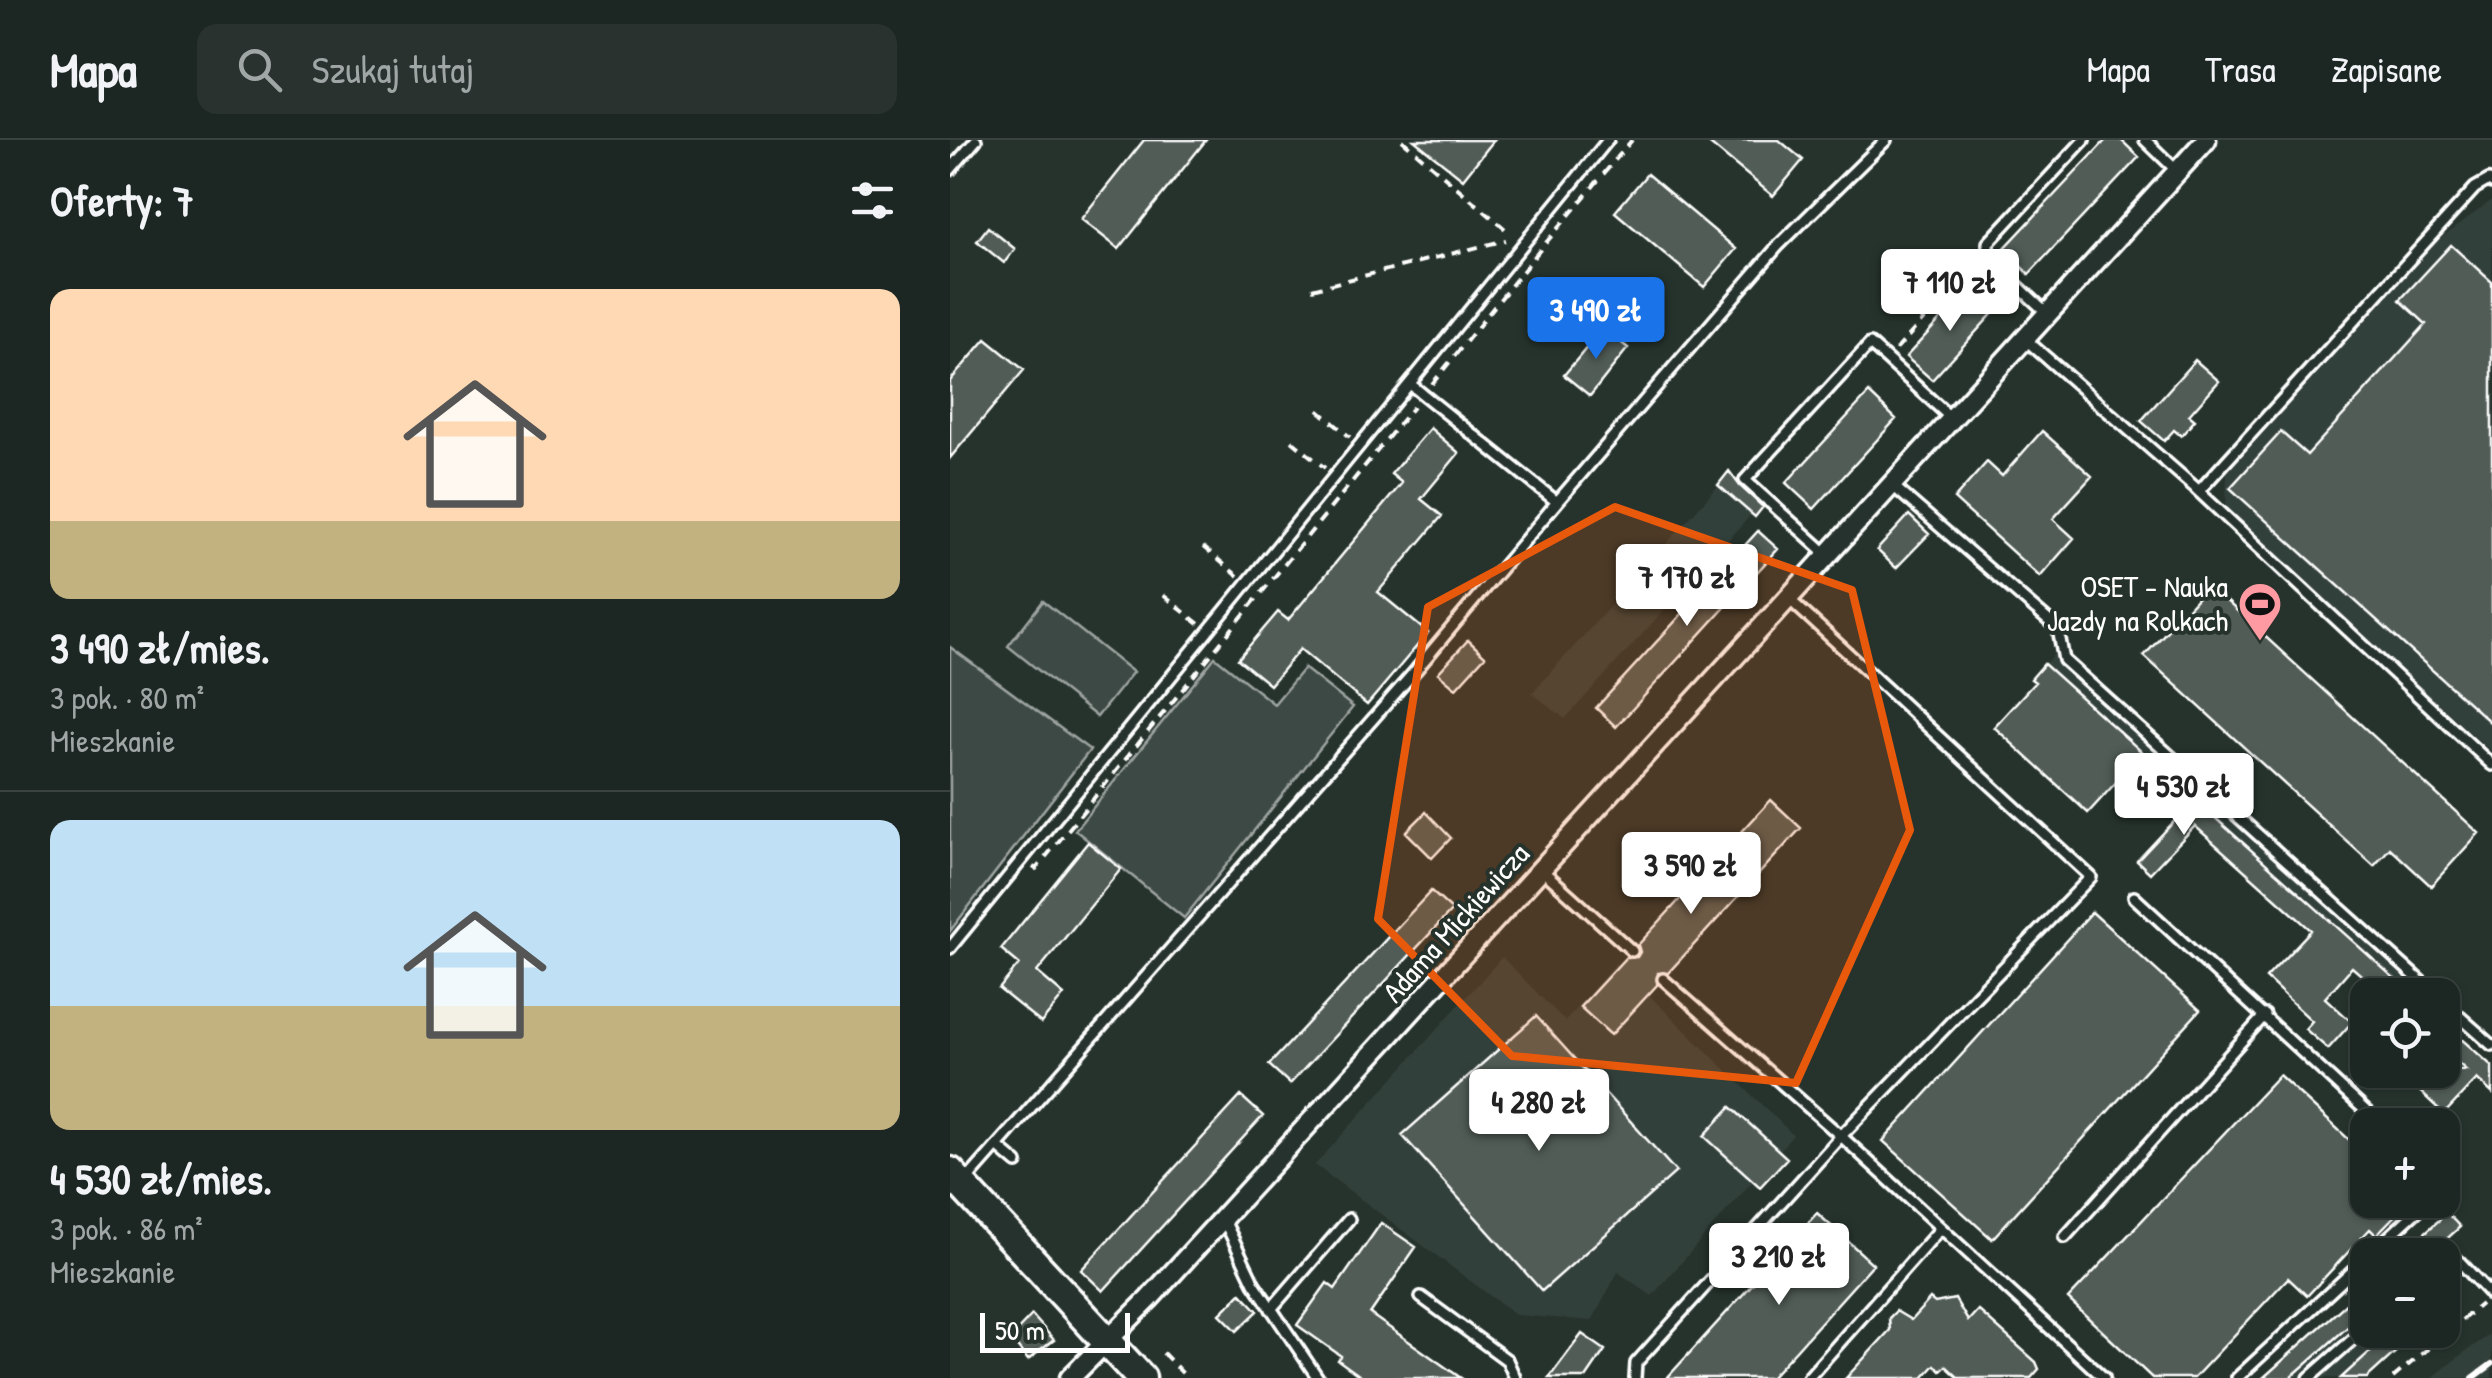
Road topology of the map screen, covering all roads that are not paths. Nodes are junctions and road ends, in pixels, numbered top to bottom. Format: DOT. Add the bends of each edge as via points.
graph roads {
  1 [pos="976,140"];
  2 [pos="1608,140"];
  3 [pos="1886,140"];
  4 [pos="2084,140"];
  5 [pos="2145,140"];
  6 [pos="2206,140"];
  7 [pos="950,170"];
  8 [pos="2177,171"];
  9 [pos="2492,182"];
  10 [pos="2047,314"];
  11 [pos="2024,339"];
  12 [pos="1410,384"];
  13 [pos="1952,419"];
  14 [pos="1892,485"];
  15 [pos="2196,489"];
  16 [pos="1557,502"];
  17 [pos="1828,555"];
  18 [pos="1788,598"];
  19 [pos="2492,765"];
  20 [pos="1542,870"];
  21 [pos="2134,897"];
  22 [pos="950,948"];
  23 [pos="1632,951"];
  24 [pos="2417,978"];
  25 [pos="1662,979"];
  26 [pos="2264,1015"];
  27 [pos="2460,1017"];
  28 [pos="2492,1046"];
  29 [pos="2364,1108"];
  30 [pos="1841,1136"];
  31 [pos="997,1146"];
  32 [pos="1017,1163"];
  33 [pos="956,1178"];
  34 [pos="1223,1218"];
  35 [pos="2409,1218"];
  36 [pos="1349,1219"];
  37 [pos="1941,1228"];
  38 [pos="2065,1237"];
  39 [pos="2388,1238"];
  40 [pos="2460,1261"];
  41 [pos="2350,1273"];
  42 [pos="1421,1297"];
  43 [pos="2491,1297"];
  44 [pos="1271,1309"];
  45 [pos="1107,1340"];
  46 [pos="2350,1342"];
  47 [pos="1070,1378"];
  48 [pos="1141,1378"];
  49 [pos="1318,1378"];
  50 [pos="1515,1378"];
  51 [pos="1635,1378"];
  52 [pos="1808,1378"];
  53 [pos="2104,1378"];
  54 [pos="2237,1378"];
  55 [pos="2309,1378"];
  1 -- 7 [label="lane"];
  2 -- 12 [label="lane"];
  3 -- 16 [label="lane" via="1778,246"];
  4 -- 10 [label="lane" via="1986,250"];
  5 -- 8 [label="lane"];
  6 -- 8 [label="street, Adama Mickiewicza"];
  8 -- 10 [label="street, Adama Mickiewicza"];
  9 -- 15 [label="lane" via="2475,188"];
  10 -- 11 [label="street, Adama Mickiewicza"];
  11 -- 13 [label="street, Adama Mickiewicza"];
  11 -- 15 [label="lane"];
  12 -- 16 [label="lane"];
  12 -- 22 [label="lane"];
  13 -- 14 [label="street, Adama Mickiewicza"];
  13 -- 17 [label="lane" via="1870,344 1746,480"];
  14 -- 17 [label="street, Adama Mickiewicza"];
  14 -- 24 [label="lane" via="2058,629 2064,660"];
  15 -- 19 [label="lane"];
  16 -- 31 [label="lane"];
  17 -- 18 [label="street, Adama Mickiewicza"];
  18 -- 20 [label="street, Adama Mickiewicza"];
  18 -- 30 [label="lane" via="2091,877"];
  20 -- 23 [label="lane"];
  20 -- 34 [label="street, Adama Mickiewicza"];
  21 -- 26 [label="lane"];
  25 -- 30 [label="lane"];
  26 -- 29 [label="lane"];
  26 -- 38 [label="lane"];
  27 -- 28 [label="lane"];
  30 -- 37 [label="lane"];
  30 -- 51 [label="lane" via="1636,1363"];
  31 -- 32 [label="lane"];
  31 -- 33 [label="lane"];
  33 -- 45 [label="main road"];
  34 -- 44 [label="lane"];
  34 -- 45 [label="street, Adama Mickiewicza"];
  35 -- 39 [label="lane"];
  36 -- 44 [label="lane"];
  37 -- 52 [label="lane"];
  37 -- 53 [label="lane"];
  40 -- 43 [label="lane"];
  41 -- 54 [label="lane"];
  42 -- 50 [label="lane" via="1507,1360"];
  44 -- 49 [label="lane"];
  45 -- 47 [label="street, Adama Mickiewicza"];
  45 -- 48 [label="main road"];
  46 -- 55 [label="lane"];
}
